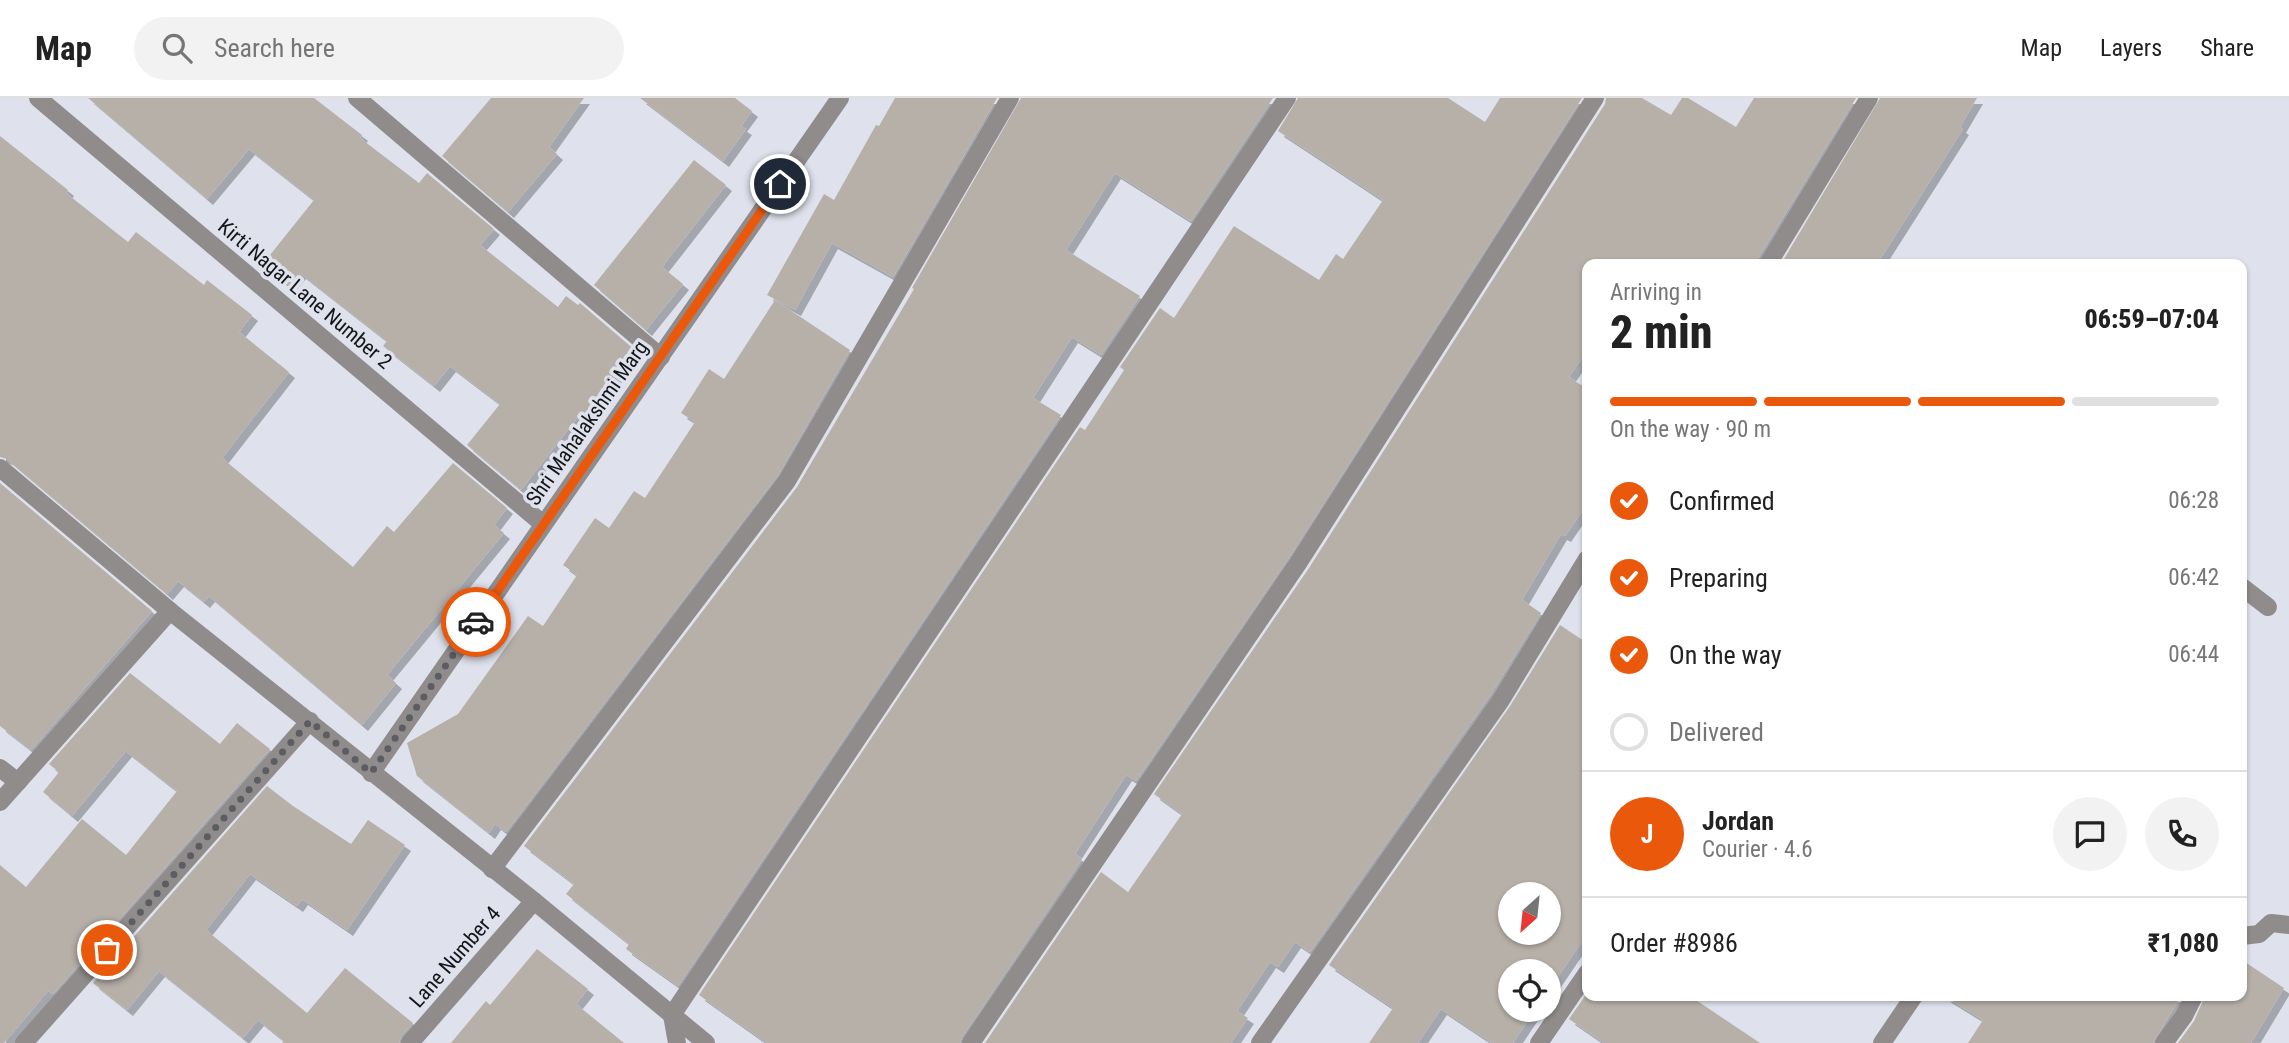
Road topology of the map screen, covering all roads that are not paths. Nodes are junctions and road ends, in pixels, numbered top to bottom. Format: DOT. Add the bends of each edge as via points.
graph roads {
  1 [pos="38,98"];
  2 [pos="357,98"];
  3 [pos="840,98"];
  4 [pos="1010,98"];
  5 [pos="1287,98"];
  6 [pos="1595,98"];
  7 [pos="1870,98"];
  8 [pos="1771,259"];
  9 [pos="661,357"];
  10 [pos="0,468"];
  11 [pos="543,524"];
  12 [pos="1582,567"];
  13 [pos="2247,591"];
  14 [pos="2268,607"];
  15 [pos="170,611"];
  16 [pos="310,721"];
  17 [pos="0,768"];
  18 [pos="371,773"];
  19 [pos="18,782"];
  20 [pos="0,802"];
  21 [pos="492,869"];
  22 [pos="534,901"];
  23 [pos="2289,925"];
  24 [pos="2247,935"];
  25 [pos="1582,980"];
  26 [pos="1911,1001"];
  27 [pos="2192,1001"];
  28 [pos="672,1015"];
  29 [pos="24,1043"];
  30 [pos="410,1043"];
  31 [pos="677,1043"];
  32 [pos="706,1043"];
  33 [pos="971,1043"];
  34 [pos="1260,1043"];
  35 [pos="1539,1043"];
  36 [pos="1882,1043"];
  37 [pos="2164,1043"];
  1 -- 11 [label="street, Kirti Nagar Lane Number 2"];
  2 -- 9 [label="street"];
  3 -- 9 [label="street, Shri Mahalakshmi Marg"];
  4 -- 21 [label="street" via="787,481"];
  5 -- 28 [label="street"];
  6 -- 33 [label="street" via="1299,562"];
  7 -- 8 [label="street"];
  9 -- 11 [label="street, Shri Mahalakshmi Marg"];
  10 -- 15 [label="street"];
  11 -- 18 [label="street, Shri Mahalakshmi Marg"];
  12 -- 34 [label="street" via="1501,700"];
  13 -- 14 [label="street"];
  15 -- 16 [label="street"];
  15 -- 19 [label="street"];
  16 -- 18 [label="street"];
  16 -- 29 [label="street"];
  17 -- 19 [label="street"];
  18 -- 21 [label="street"];
  19 -- 20 [label="street"];
  21 -- 22 [label="street"];
  22 -- 28 [label="street"];
  22 -- 30 [label="street, Lane Number 4"];
  23 -- 24 [label="street" via="2271,923 2259,934"];
  25 -- 35 [label="street"];
  26 -- 36 [label="street"];
  27 -- 37 [label="street"];
  28 -- 31 [label="street"];
  28 -- 32 [label="street"];
}
